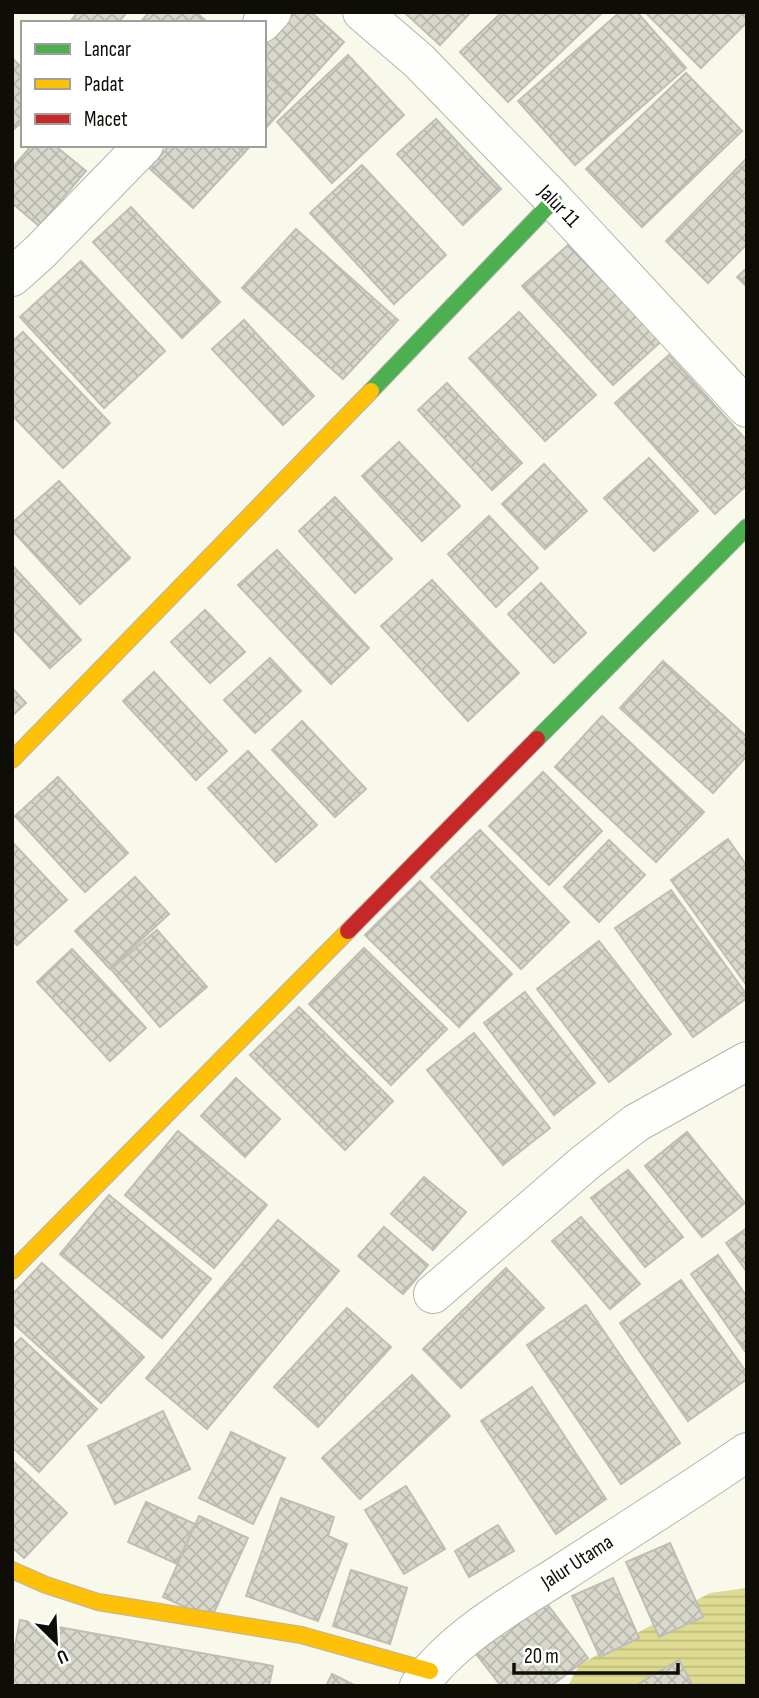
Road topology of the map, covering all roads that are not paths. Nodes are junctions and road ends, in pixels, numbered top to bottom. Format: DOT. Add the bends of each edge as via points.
graph roads {
  1 [pos="362,12"];
  2 [pos="142,147"];
  3 [pos="554,200"];
  4 [pos="12,277"];
  5 [pos="747,408"];
  6 [pos="747,527"];
  7 [pos="12,760"];
  8 [pos="747,1060"];
  9 [pos="12,1271"];
  10 [pos="433,1294"];
  11 [pos="747,1452"];
  12 [pos="12,1570"];
  13 [pos="424,1678"];
  1 -- 3 [label="street, Jalur 11" via="419,61"];
  2 -- 4 [label="street"];
  3 -- 5 [label="street, Jalur 11"];
  3 -- 7 [label="street"];
  6 -- 9 [label="street"];
  8 -- 10 [label="street" via="619,1135"];
  11 -- 13 [label="street, Jalur Utama" via="509,1606 455,1646"];
  12 -- 13 [label="street" via="98,1602 301,1635"];
}
